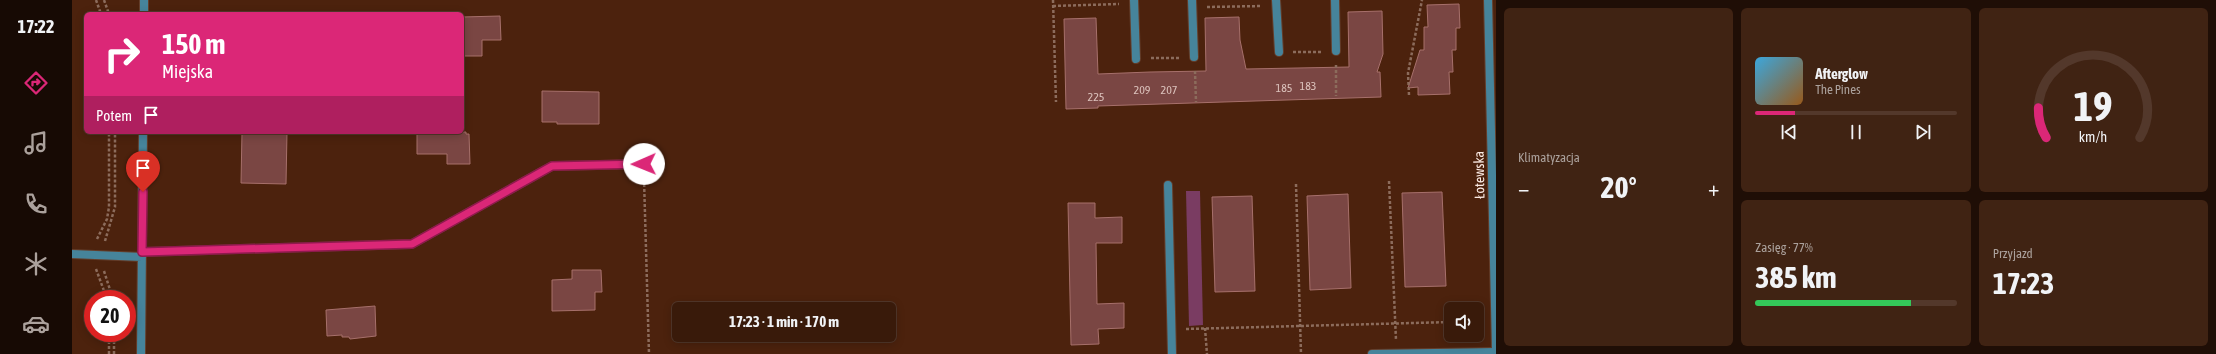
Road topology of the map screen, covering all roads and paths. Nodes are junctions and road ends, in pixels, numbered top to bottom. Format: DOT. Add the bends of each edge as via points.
graph roads {
  1 [pos="96,0"];
  2 [pos="104,0"];
  3 [pos="144,0"];
  4 [pos="1053,0"];
  5 [pos="1335,0"];
  6 [pos="1422,0"];
  7 [pos="1488,0"];
  8 [pos="1134,2"];
  9 [pos="1192,3"];
  10 [pos="1276,3"];
  11 [pos="1053,6"];
  12 [pos="100,12"];
  13 [pos="108,12"];
  14 [pos="144,12"];
  15 [pos="1336,51"];
  16 [pos="1278,52"];
  17 [pos="1194,57"];
  18 [pos="1136,59"];
  19 [pos="1409,95"];
  20 [pos="1336,96"];
  21 [pos="1056,102"];
  22 [pos="1196,102"];
  23 [pos="109,134"];
  24 [pos="116,134"];
  25 [pos="143,134"];
  26 [pos="1493,148"];
  27 [pos="644,164"];
  28 [pos="1389,181"];
  29 [pos="1296,184"];
  30 [pos="1168,185"];
  31 [pos="72,254"];
  32 [pos="142,255"];
  33 [pos="99,256"];
  34 [pos="104,290"];
  35 [pos="110,290"];
  36 [pos="1444,322"];
  37 [pos="1396,324"];
  38 [pos="1300,326"];
  39 [pos="1206,328"];
  40 [pos="1171,329"];
  41 [pos="109,342"];
  42 [pos="114,342"];
  43 [pos="1496,351"];
  44 [pos="109,354"];
  45 [pos="114,354"];
  46 [pos="141,354"];
  47 [pos="648,354"];
  48 [pos="1172,354"];
  49 [pos="1206,354"];
  50 [pos="1301,354"];
  51 [pos="1372,354"];
  1 -- 12 [label="path"];
  2 -- 13 [label="path"];
  3 -- 14 [label="street"];
  4 -- 11 [label="path"];
  5 -- 15 [label="street"];
  6 -- 19 [label="path" via="1408,73"];
  7 -- 26 [label="street, Łotewska"];
  8 -- 11 [label="path"];
  8 -- 18 [label="street"];
  9 -- 10 [label="path"];
  9 -- 17 [label="street"];
  10 -- 16 [label="street"];
  11 -- 21 [label="path"];
  15 -- 16 [label="path"];
  15 -- 20 [label="path"];
  17 -- 18 [label="path"];
  17 -- 22 [label="path"];
  23 -- 33 [label="path" via="109,207 107,219 96,242"];
  24 -- 33 [label="path" via="115,207"];
  25 -- 32 [label="street"];
  26 -- 43 [label="street, Łotewska"];
  27 -- 32 [label="street" via="552,166 412,244"];
  27 -- 47 [label="path"];
  28 -- 37 [label="path"];
  29 -- 38 [label="path"];
  30 -- 40 [label="street"];
  31 -- 33 [label="street"];
  32 -- 33 [label="street"];
  32 -- 46 [label="street"];
  33 -- 34 [label="path" via="95,267"];
  33 -- 35 [label="path"];
  36 -- 37 [label="path"];
  37 -- 38 [label="path"];
  38 -- 39 [label="path"];
  38 -- 50 [label="path"];
  39 -- 40 [label="path"];
  39 -- 49 [label="path"];
  40 -- 48 [label="street"];
  41 -- 44 [label="path"];
  42 -- 45 [label="path"];
  43 -- 51 [label="street"];
}
